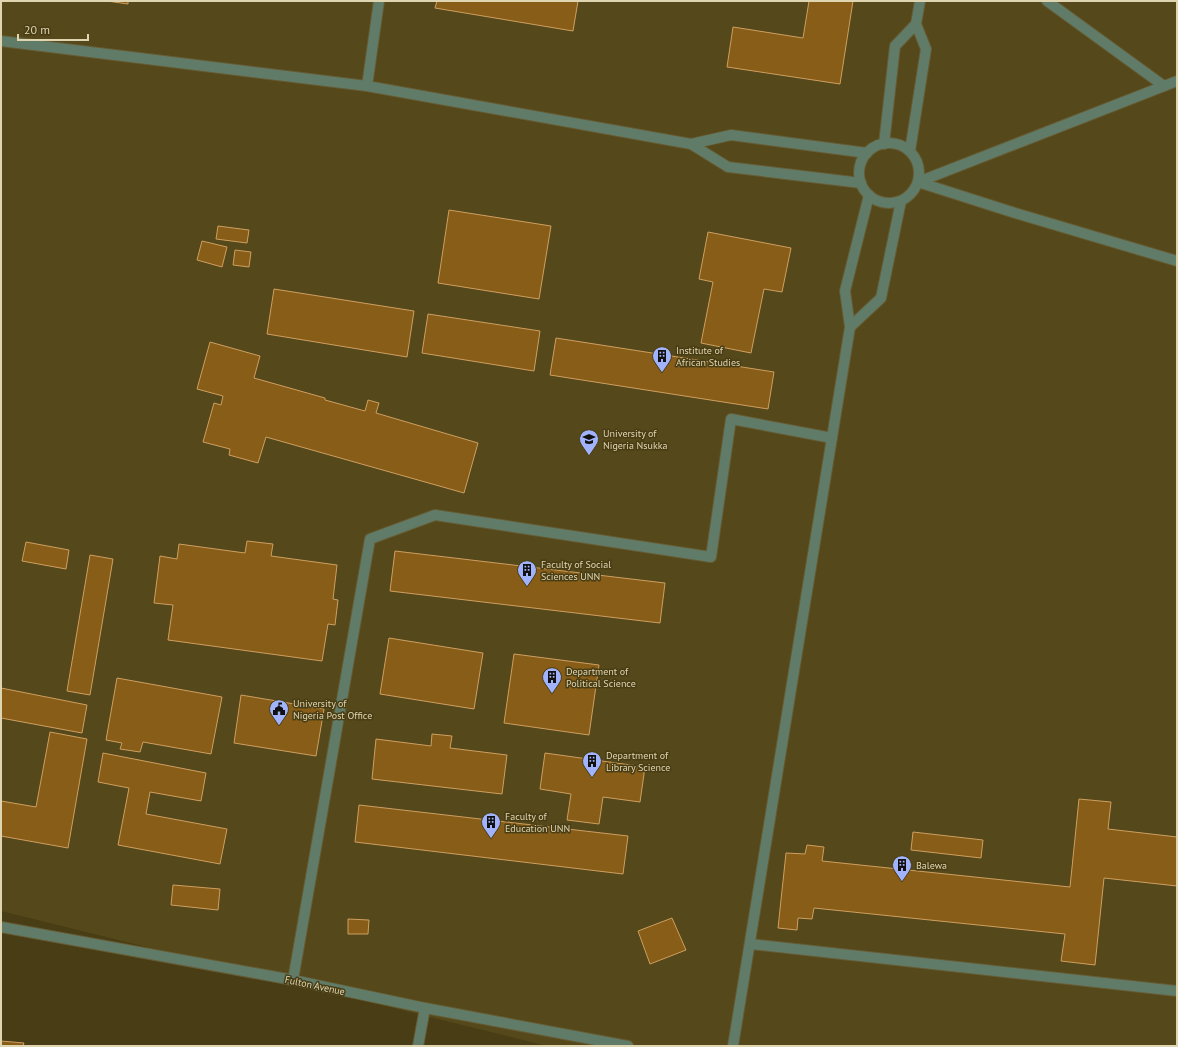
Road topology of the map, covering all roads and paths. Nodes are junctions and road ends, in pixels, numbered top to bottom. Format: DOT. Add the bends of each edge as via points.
graph roads {
  1 [pos="379,1"];
  2 [pos="920,1"];
  3 [pos="1047,1"];
  4 [pos="916,24"];
  5 [pos="1,41"];
  6 [pos="1177,81"];
  7 [pos="367,86"];
  8 [pos="1164,86"];
  9 [pos="691,144"];
  10 [pos="884,144"];
  11 [pos="910,151"];
  12 [pos="867,153"];
  13 [pos="918,182"];
  14 [pos="861,183"];
  15 [pos="869,195"];
  16 [pos="901,201"];
  17 [pos="1177,261"];
  18 [pos="850,327"];
  19 [pos="832,438"];
  20 [pos="1,927"];
  21 [pos="750,944"];
  22 [pos="292,980"];
  23 [pos="1177,991"];
  24 [pos="425,1008"];
  25 [pos="418,1046"];
  26 [pos="628,1046"];
  27 [pos="733,1046"];
  1 -- 7 [label="street"];
  2 -- 4 [label="street"];
  3 -- 8 [label="street"];
  4 -- 10 [label="street" via="895,46"];
  4 -- 11 [label="street" via="926,49"];
  5 -- 7 [label="street"];
  6 -- 8 [label="street"];
  7 -- 9 [label="street"];
  8 -- 13 [label="street"];
  9 -- 12 [label="street" via="731,136"];
  9 -- 14 [label="street" via="728,167"];
  10 -- 11 [label="street" via="893,143"];
  10 -- 12 [label="street"];
  11 -- 13 [label="street" via="917,160 920,171"];
  12 -- 14 [label="street" via="860,166"];
  13 -- 16 [label="street" via="912,193"];
  13 -- 17 [label="street"];
  14 -- 15 [label="street"];
  15 -- 16 [label="street" via="878,201"];
  15 -- 18 [label="street" via="845,291"];
  16 -- 18 [label="street" via="880,298"];
  18 -- 19 [label="street"];
  19 -- 21 [label="street"];
  19 -- 22 [label="street" via="731,419 711,558 435,515 370,539"];
  20 -- 22 [label="street, Fulton Avenue"];
  21 -- 23 [label="street"];
  21 -- 27 [label="street"];
  22 -- 24 [label="street, Fulton Avenue"];
  24 -- 25 [label="street"];
  24 -- 26 [label="street, Fulton Avenue"];
}
